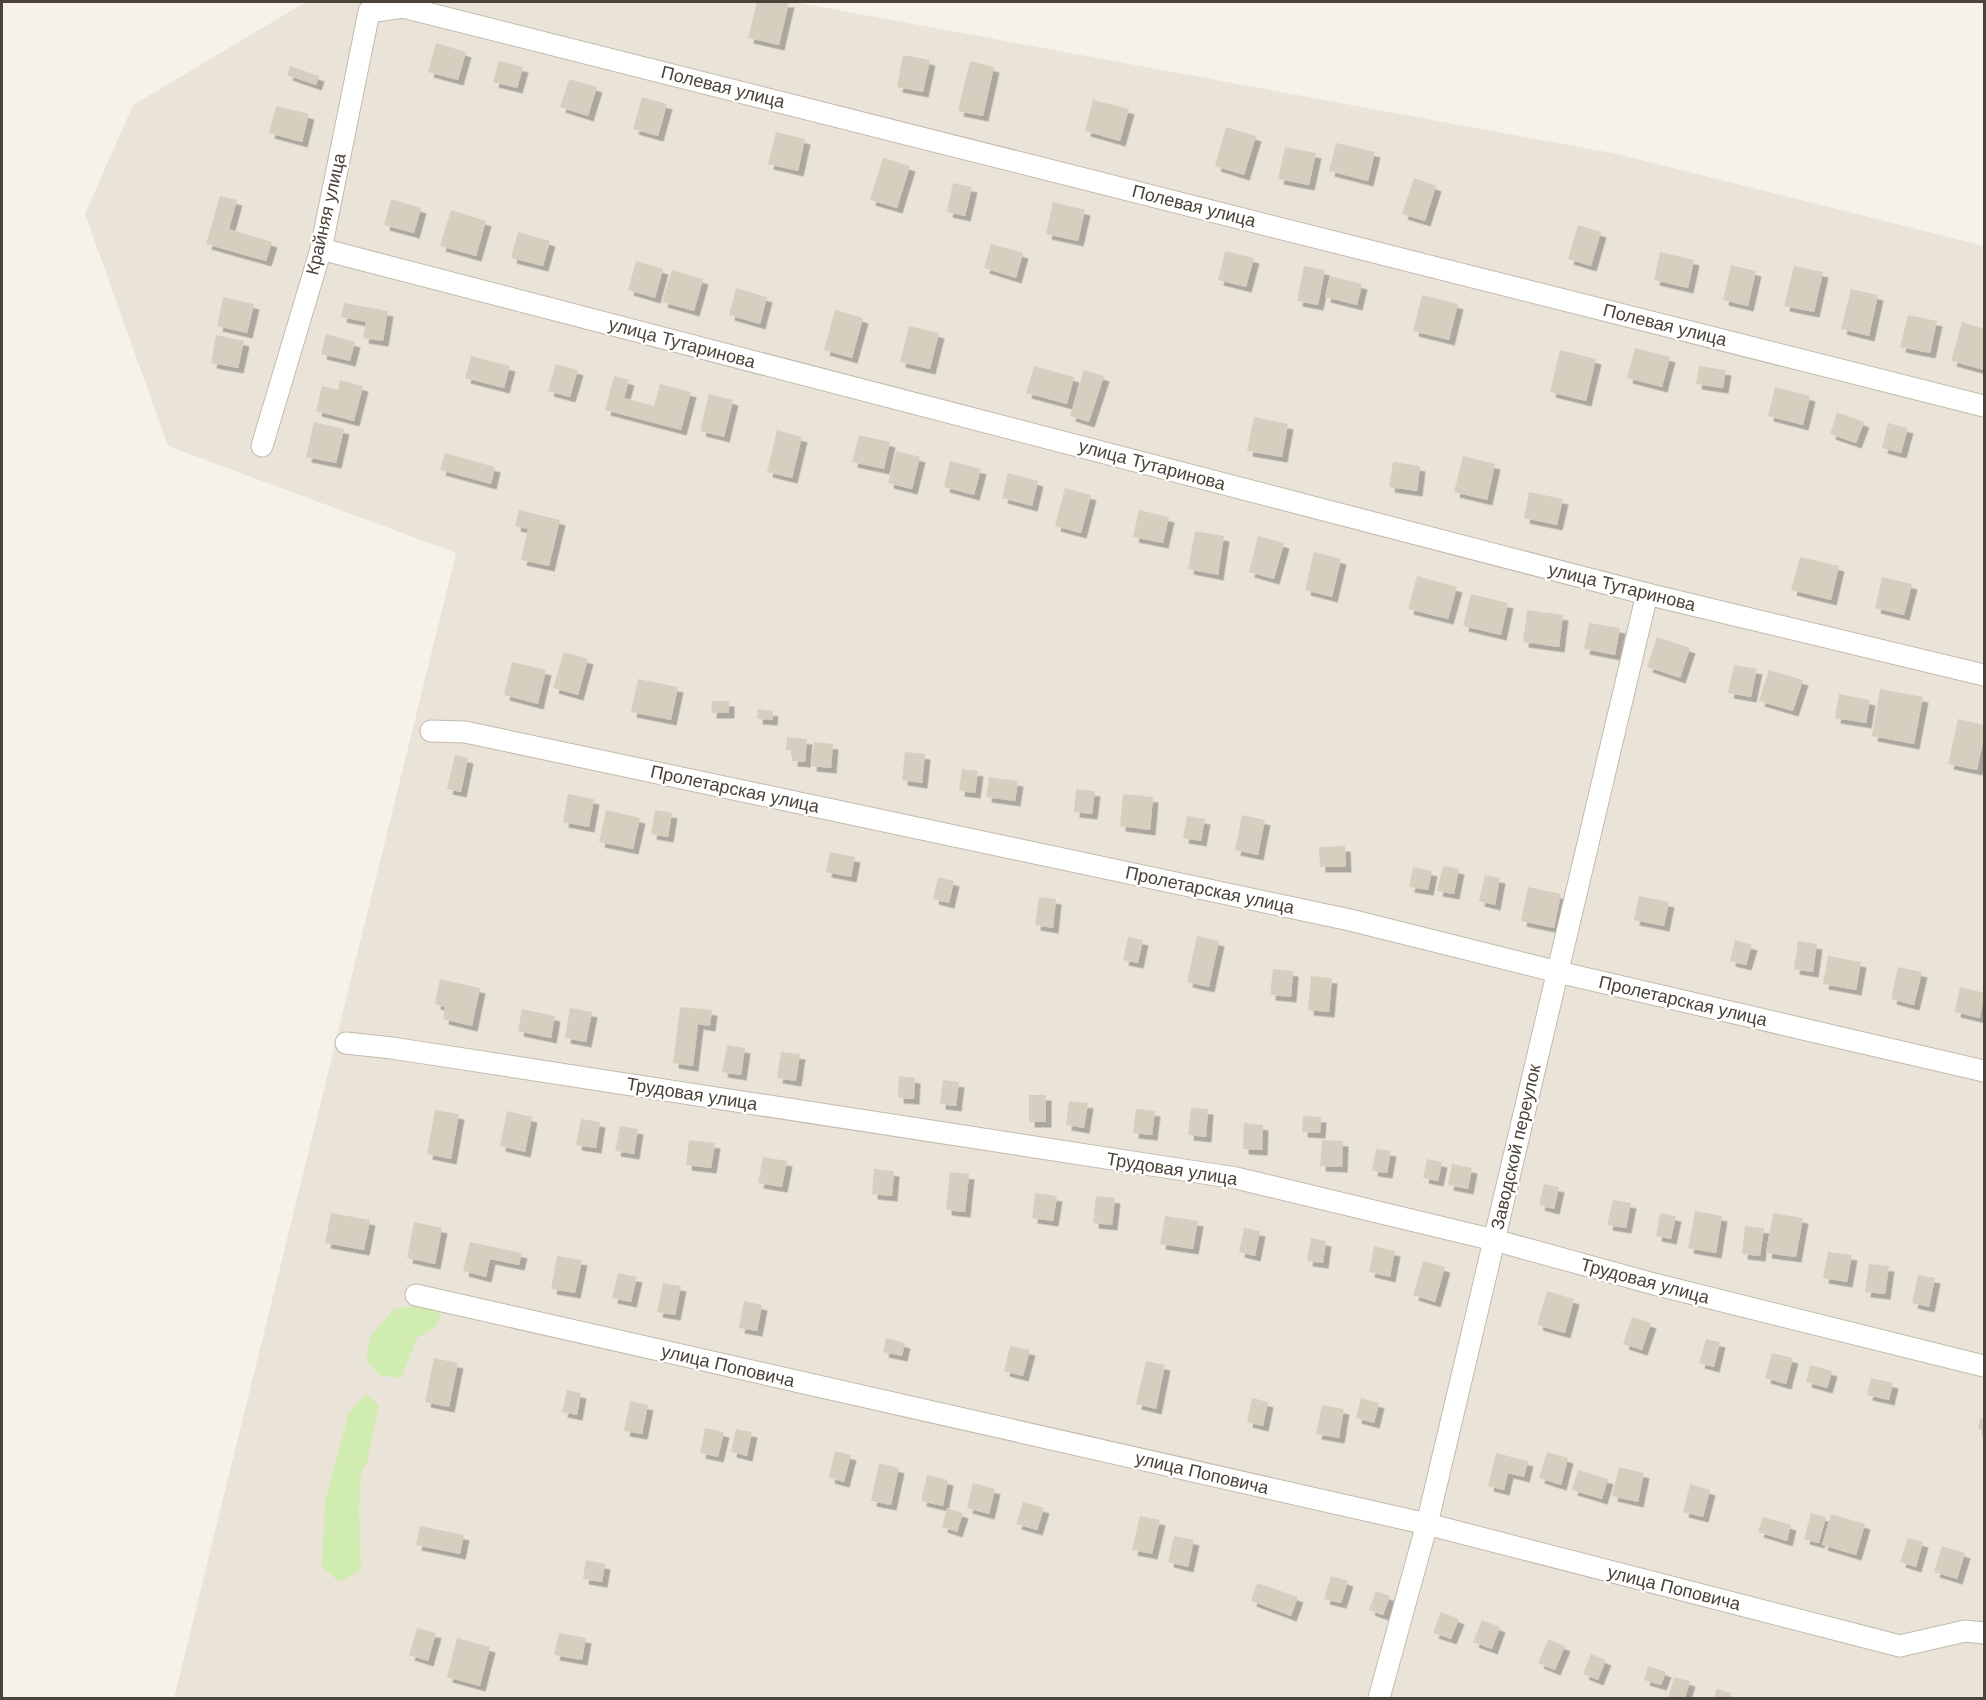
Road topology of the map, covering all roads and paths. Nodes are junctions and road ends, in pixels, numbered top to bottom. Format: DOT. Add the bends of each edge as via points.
graph roads {
  1 [pos="403,7"];
  2 [pos="321,249"];
  3 [pos="1984,406"];
  4 [pos="262,446"];
  5 [pos="1647,594"];
  6 [pos="1984,675"];
  7 [pos="431,731"];
  8 [pos="1558,972"];
  9 [pos="346,1043"];
  10 [pos="1984,1071"];
  11 [pos="1494,1240"];
  12 [pos="416,1295"];
  13 [pos="1984,1366"];
  14 [pos="1427,1524"];
  15 [pos="1984,1633"];
  16 [pos="1379,1698"];
  1 -- 2 [label="street, Крайняя улица" via="369,12"];
  1 -- 3 [label="street, Полевая улица"];
  2 -- 4 [label="street, Крайняя улица"];
  2 -- 5 [label="street, улица Тутаринова"];
  5 -- 6 [label="street, улица Тутаринова"];
  5 -- 8 [label="street, Заводской переулок"];
  7 -- 8 [label="street, Пролетарская улица" via="477,734 1339,917"];
  8 -- 10 [label="street, Пролетарская улица"];
  8 -- 11 [label="street, Заводской переулок"];
  9 -- 11 [label="street, Трудовая улица" via="1236,1178"];
  11 -- 13 [label="street, Трудовая улица"];
  11 -- 14 [label="street, Заводской переулок"];
  12 -- 14 [label="street, улица Поповича"];
  14 -- 15 [label="street, улица Поповича" via="1900,1646 1965,1631"];
  14 -- 16 [label="street, Заводской переулок"];
}
